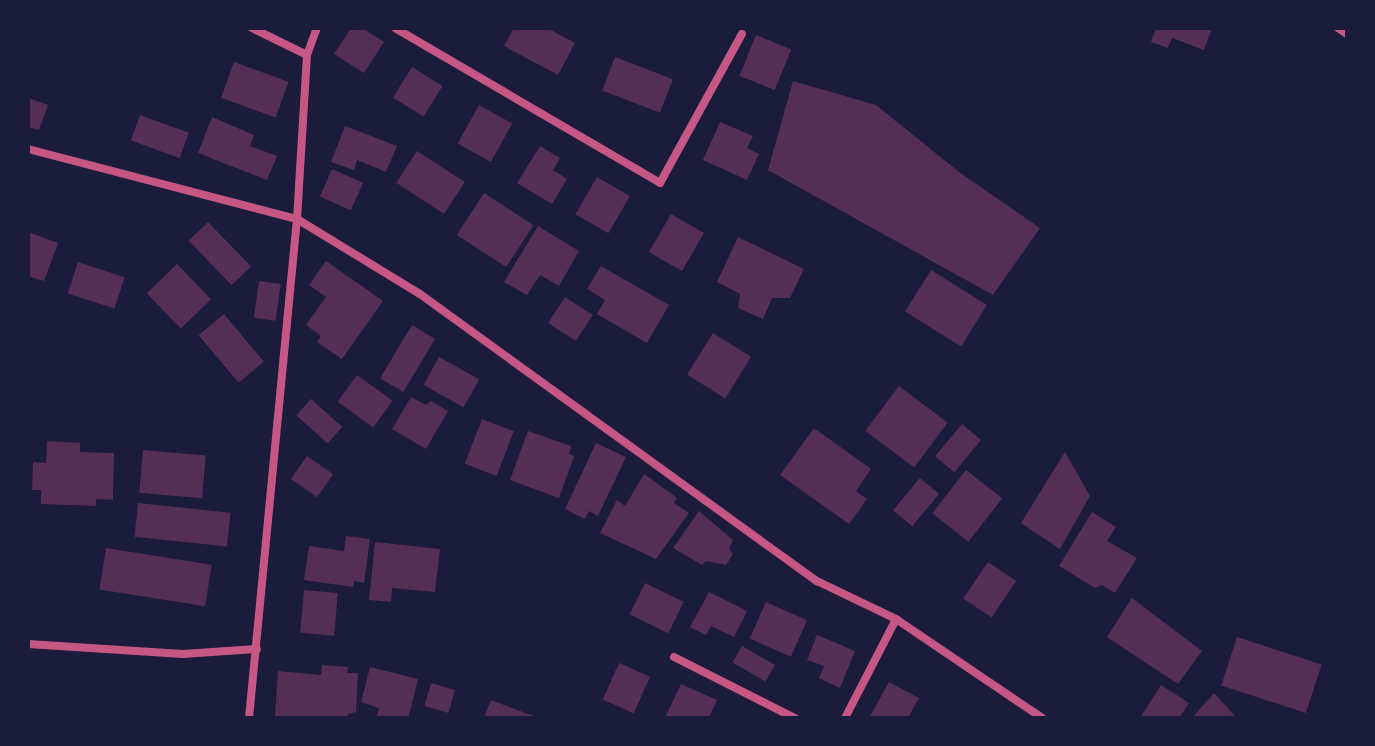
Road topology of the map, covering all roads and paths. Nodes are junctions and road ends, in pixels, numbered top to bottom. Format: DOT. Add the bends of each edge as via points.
graph roads {
  1 [pos="252,28"];
  2 [pos="317,28"];
  3 [pos="395,28"];
  4 [pos="1338,28"];
  5 [pos="742,34"];
  6 [pos="1347,34"];
  7 [pos="307,55"];
  8 [pos="28,149"];
  9 [pos="297,219"];
  10 [pos="896,619"];
  11 [pos="28,644"];
  12 [pos="257,649"];
  13 [pos="674,657"];
  14 [pos="249,718"];
  15 [pos="795,718"];
  16 [pos="845,718"];
  17 [pos="1042,718"];
  1 -- 7 [label="street"];
  2 -- 7 [label="street"];
  3 -- 5 [label="street" via="660,183"];
  4 -- 6 [label="street"];
  7 -- 9 [label="street"];
  8 -- 9 [label="street"];
  9 -- 10 [label="street" via="420,294 817,581"];
  9 -- 12 [label="street"];
  10 -- 16 [label="street"];
  10 -- 17 [label="street"];
  11 -- 12 [label="street" via="183,654"];
  12 -- 14 [label="street"];
  13 -- 15 [label="street"];
}
